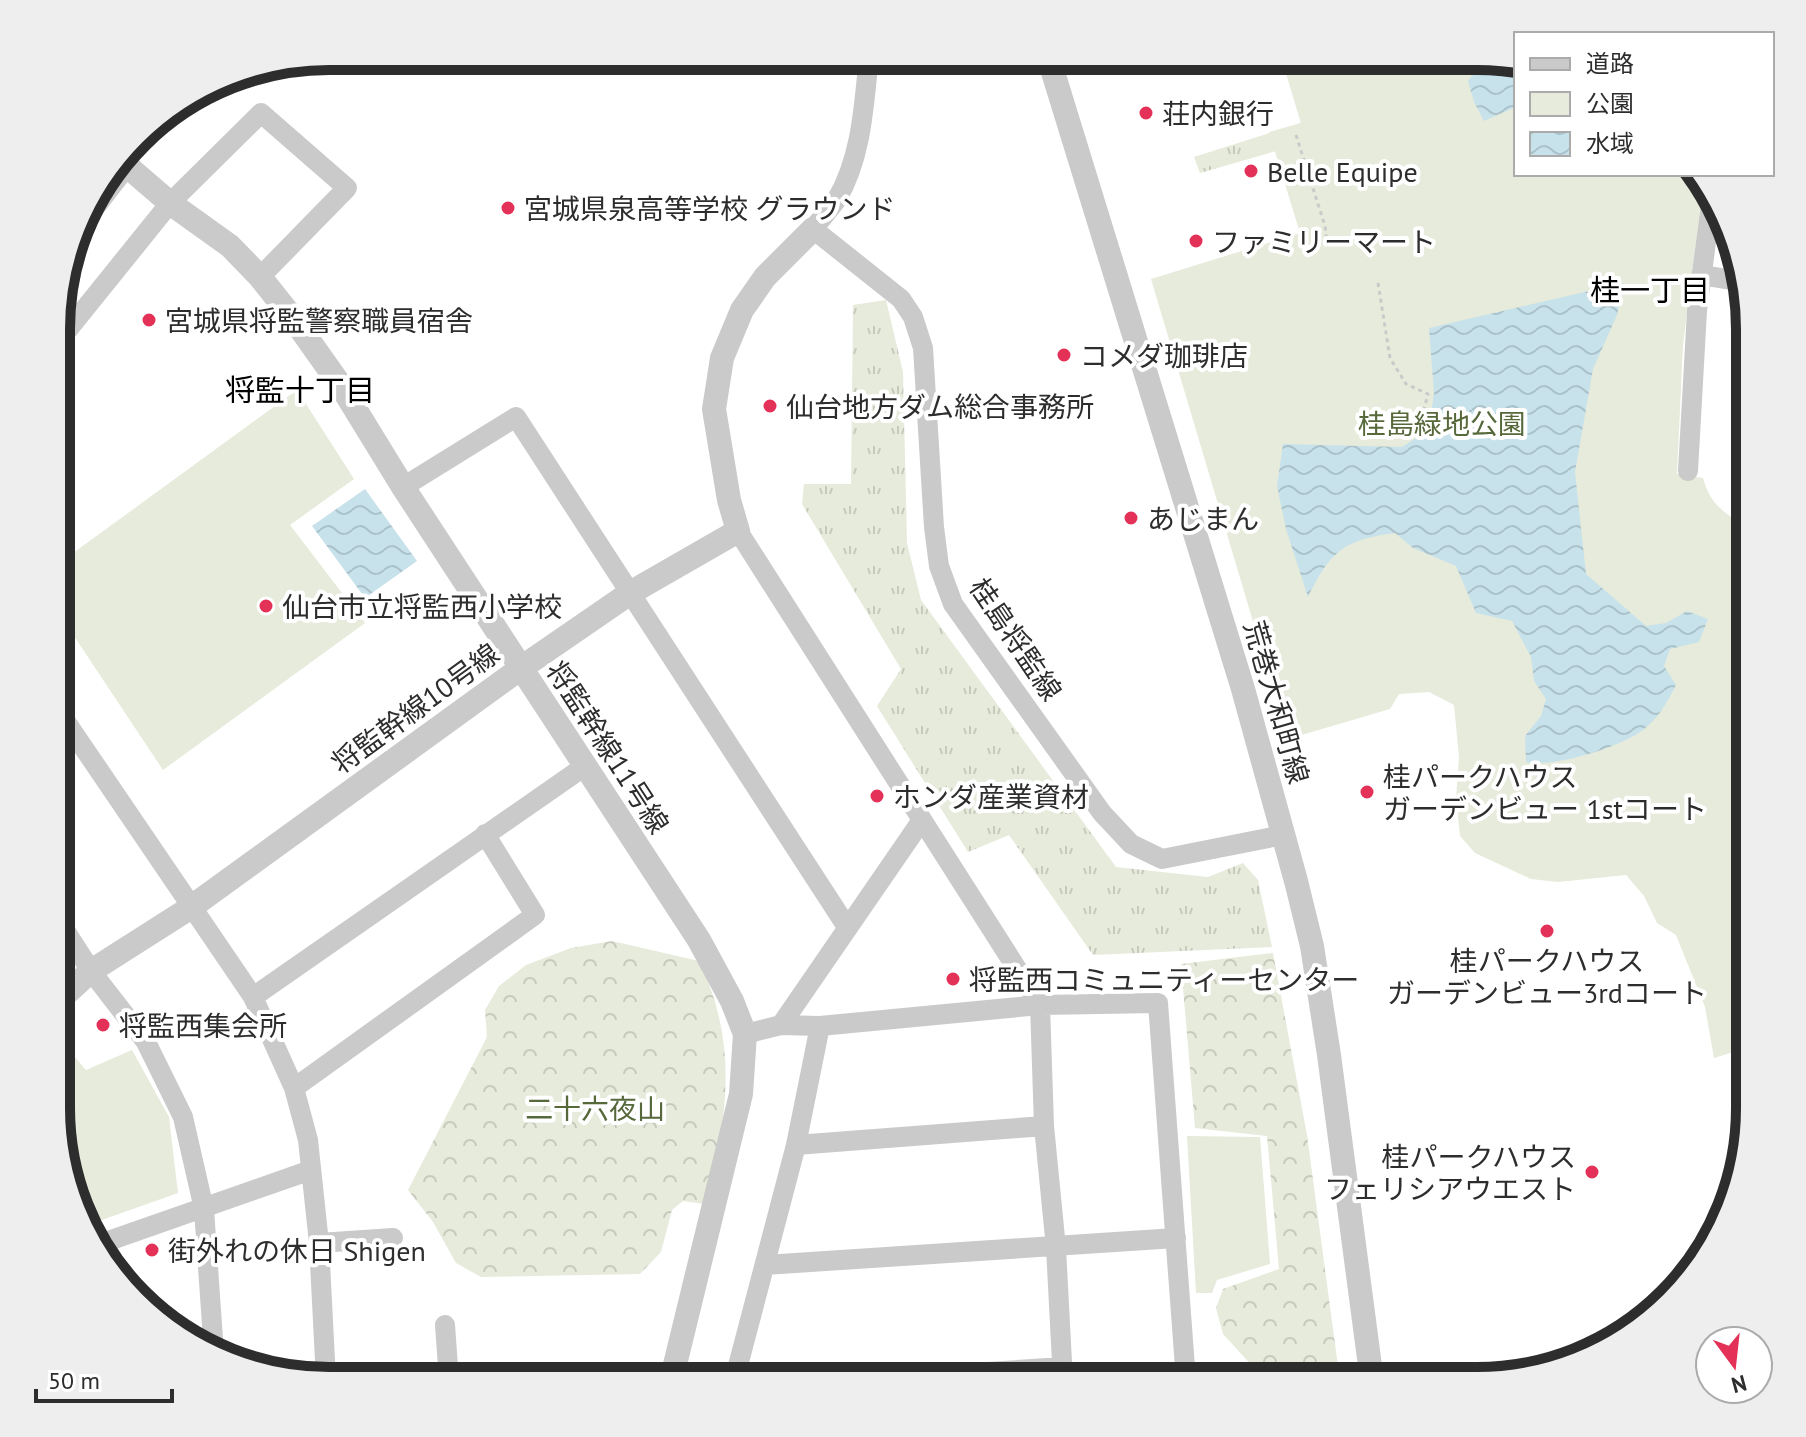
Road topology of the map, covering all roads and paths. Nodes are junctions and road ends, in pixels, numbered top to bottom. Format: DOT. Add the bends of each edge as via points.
graph roads {
  1 [pos="868,71"];
  2 [pos="1053,71"];
  3 [pos="1296,135"];
  4 [pos="128,166"];
  5 [pos="170,203"];
  6 [pos="1709,216"];
  7 [pos="813,229"];
  8 [pos="1328,250"];
  9 [pos="1701,275"];
  10 [pos="260,277"];
  11 [pos="1731,280"];
  12 [pos="1378,283"];
  13 [pos="70,327"];
  14 [pos="1424,409"];
  15 [pos="1688,471"];
  16 [pos="403,487"];
  17 [pos="738,531"];
  18 [pos="630,593"];
  19 [pos="521,668"];
  20 [pos="71,730"];
  21 [pos="585,766"];
  22 [pos="922,820"];
  23 [pos="485,834"];
  24 [pos="1283,835"];
  25 [pos="190,908"];
  26 [pos="847,927"];
  27 [pos="71,939"];
  28 [pos="91,971"];
  29 [pos="71,989"];
  30 [pos="253,997"];
  31 [pos="1040,1005"];
  32 [pos="781,1025"];
  33 [pos="820,1026"];
  34 [pos="745,1034"];
  35 [pos="294,1088"];
  36 [pos="1044,1126"];
  37 [pos="796,1145"];
  38 [pos="311,1170"];
  39 [pos="204,1209"];
  40 [pos="393,1238"];
  41 [pos="1176,1238"];
  42 [pos="108,1241"];
  43 [pos="319,1243"];
  44 [pos="1056,1248"];
  45 [pos="765,1265"];
  46 [pos="445,1325"];
  47 [pos="213,1338"];
  48 [pos="325,1366"];
  49 [pos="448,1366"];
  50 [pos="675,1366"];
  51 [pos="738,1366"];
  52 [pos="1063,1367"];
  53 [pos="1185,1367"];
  54 [pos="1370,1367"];
  1 -- 7 [label="street" via="853,162 837,198"];
  2 -- 24 [label="street, 荒巻大和町線"];
  3 -- 8 [label="path"];
  4 -- 5 [label="street, 将監幹線11号線"];
  5 -- 10 [label="street, 将監幹線11号線" via="230,246"];
  5 -- 10 [label="street" via="261,113 347,188"];
  5 -- 13 [label="street"];
  6 -- 9 [label="street"];
  7 -- 17 [label="street" via="757,288 722,358 714,409"];
  7 -- 24 [label="street, 桂島将監線" via="901,299 913,317 923,348 939,566 953,604 1102,813 1131,844 1162,859"];
  9 -- 11 [label="street"];
  9 -- 15 [label="street"];
  10 -- 16 [label="street, 将監幹線11号線" via="341,386"];
  12 -- 14 [label="path" via="1390,358 1406,384 1428,394"];
  16 -- 18 [label="street" via="516,417"];
  16 -- 19 [label="street, 将監幹線11号線"];
  17 -- 18 [label="street, 将監幹線10号線"];
  17 -- 22 [label="street"];
  18 -- 19 [label="street, 将監幹線10号線"];
  18 -- 26 [label="street"];
  19 -- 21 [label="street, 将監幹線11号線"];
  19 -- 25 [label="street, 将監幹線10号線"];
  20 -- 25 [label="street"];
  21 -- 23 [label="street"];
  21 -- 34 [label="street, 将監幹線11号線" via="699,940"];
  22 -- 26 [label="street"];
  22 -- 31 [label="street"];
  23 -- 30 [label="street"];
  23 -- 35 [label="street" via="535,915"];
  24 -- 54 [label="street, 荒巻大和町線" via="1312,946"];
  25 -- 28 [label="street, 将監幹線10号線"];
  25 -- 30 [label="street"];
  26 -- 32 [label="street"];
  27 -- 28 [label="street"];
  28 -- 29 [label="street, 将監幹線10号線"];
  28 -- 39 [label="street" via="146,1042 183,1117"];
  30 -- 35 [label="street"];
  31 -- 33 [label="street"];
  31 -- 36 [label="street"];
  31 -- 41 [label="street" via="1158,1003"];
  32 -- 33 [label="street"];
  32 -- 34 [label="street"];
  33 -- 37 [label="street"];
  34 -- 50 [label="street, 将監幹線11号線" via="741,1094"];
  35 -- 38 [label="street"];
  36 -- 37 [label="street"];
  36 -- 44 [label="street"];
  37 -- 45 [label="street"];
  38 -- 39 [label="street"];
  38 -- 43 [label="street"];
  39 -- 42 [label="street"];
  39 -- 47 [label="street"];
  40 -- 43 [label="street"];
  41 -- 44 [label="street"];
  41 -- 53 [label="street"];
  43 -- 48 [label="street"];
  44 -- 45 [label="street"];
  44 -- 52 [label="street"];
  45 -- 51 [label="street"];
  46 -- 49 [label="street"];
}
